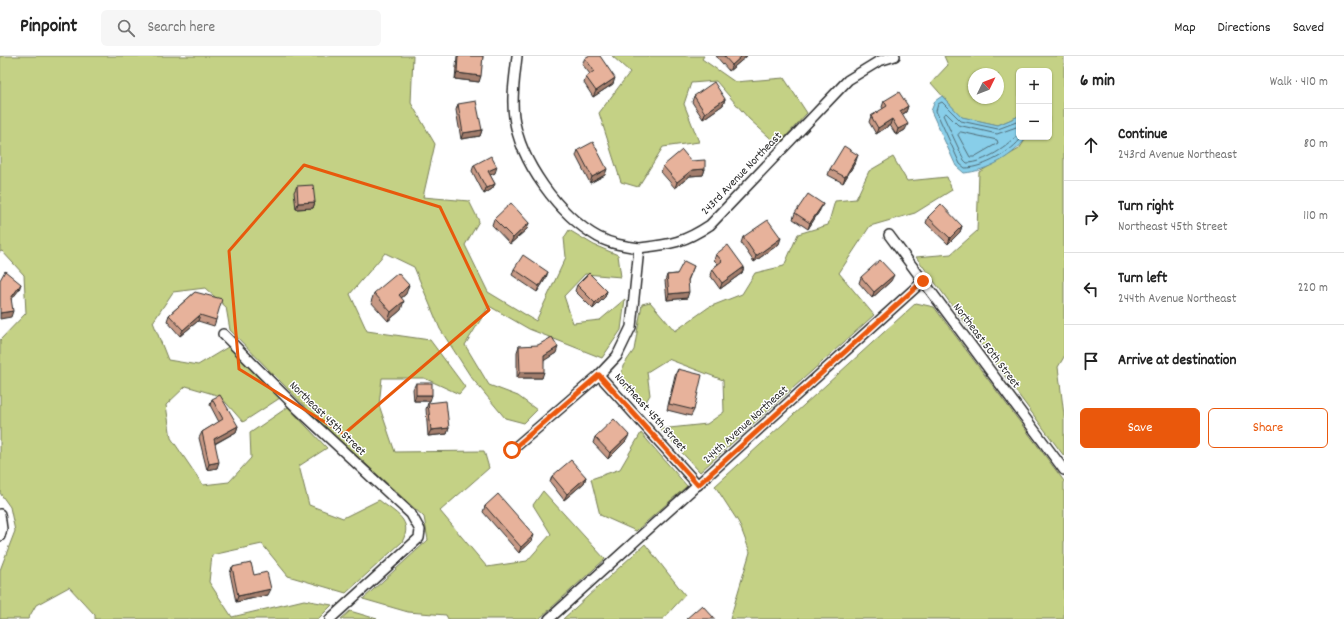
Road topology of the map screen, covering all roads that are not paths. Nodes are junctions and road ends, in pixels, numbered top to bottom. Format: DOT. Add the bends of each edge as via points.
graph roads {
  1 [pos="517,56"];
  2 [pos="896,56"];
  3 [pos="890,235"];
  4 [pos="639,248"];
  5 [pos="923,281"];
  6 [pos="222,334"];
  7 [pos="599,375"];
  8 [pos="512,450"];
  9 [pos="1064,470"];
  10 [pos="698,485"];
  11 [pos="0,514"];
  12 [pos="0,536"];
  13 [pos="330,619"];
  14 [pos="550,619"];
  1 -- 4 [label="street, 243rd Avenue Northeast" via="513,93 514,118 532,167 544,187 558,205 597,236 613,243"];
  2 -- 4 [label="street, 243rd Avenue Northeast" via="879,61 848,80 710,225 677,243"];
  3 -- 5 [label="street, Northeast 50th Street"];
  4 -- 7 [label="street" via="631,327 617,356"];
  5 -- 9 [label="street, Northeast 50th Street"];
  5 -- 10 [label="street, 244th Avenue Northeast"];
  6 -- 13 [label="street, Northeast 45th Street" via="416,520 420,530 419,538"];
  7 -- 8 [label="street"];
  7 -- 10 [label="street, Northeast 45th Street"];
  10 -- 14 [label="street, 244th Avenue Northeast"];
  11 -- 12 [label="street"];
}
